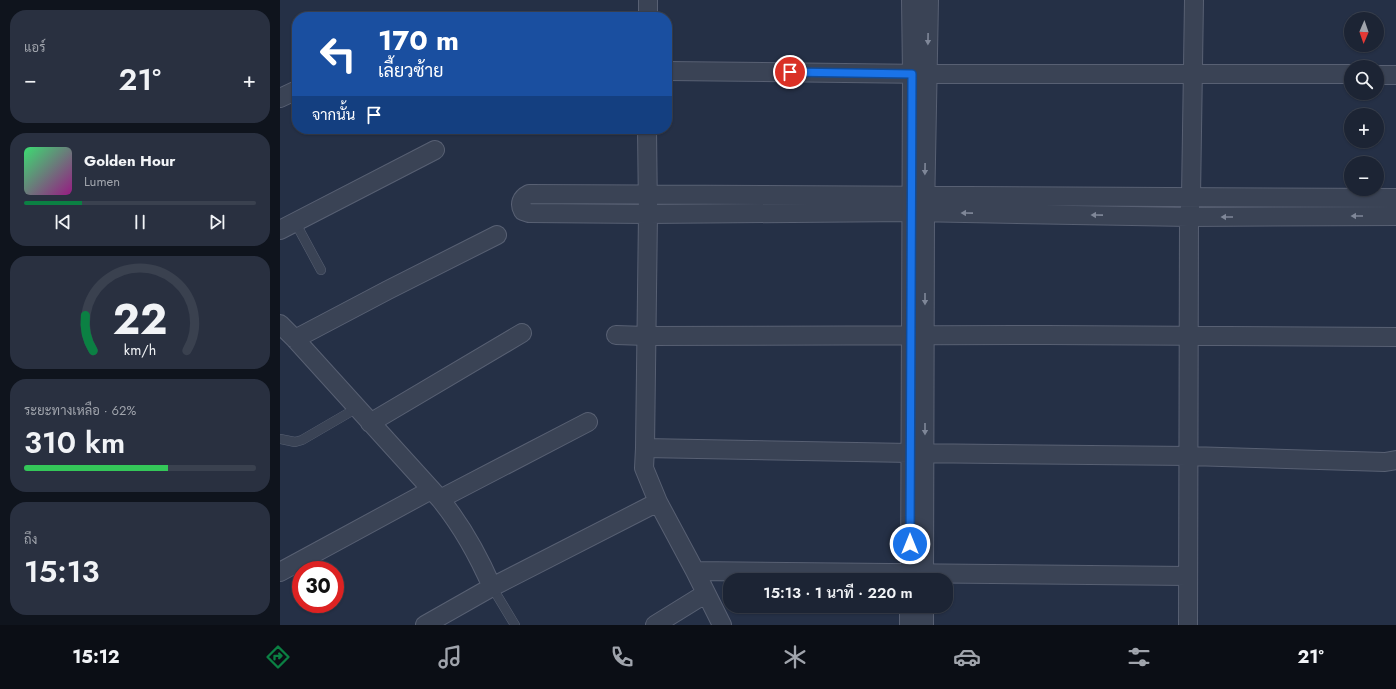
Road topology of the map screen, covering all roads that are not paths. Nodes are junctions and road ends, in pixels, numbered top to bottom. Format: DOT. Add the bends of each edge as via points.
graph roads {
  1 [pos="648,0"];
  2 [pos="911,0"];
  3 [pos="928,0"];
  4 [pos="1194,0"];
  5 [pos="648,12"];
  6 [pos="672,71"];
  7 [pos="920,74"];
  8 [pos="1194,74"];
  9 [pos="1344,74"];
  10 [pos="1384,74"];
  11 [pos="1396,75"];
  12 [pos="292,92"];
  13 [pos="280,98"];
  14 [pos="647,134"];
  15 [pos="435,150"];
  16 [pos="648,195"];
  17 [pos="1191,197"];
  18 [pos="1396,198"];
  19 [pos="918,204"];
  20 [pos="648,214"];
  21 [pos="1396,216"];
  22 [pos="1189,217"];
  23 [pos="287,226"];
  24 [pos="496,235"];
  25 [pos="321,270"];
  26 [pos="280,324"];
  27 [pos="522,332"];
  28 [pos="616,335"];
  29 [pos="918,335"];
  30 [pos="646,336"];
  31 [pos="1190,337"];
  32 [pos="1396,338"];
  33 [pos="295,339"];
  34 [pos="357,408"];
  35 [pos="588,422"];
  36 [pos="370,423"];
  37 [pos="280,439"];
  38 [pos="645,448"];
  39 [pos="918,453"];
  40 [pos="1190,456"];
  41 [pos="1396,460"];
  42 [pos="435,494"];
  43 [pos="658,502"];
  44 [pos="695,571"];
  45 [pos="280,572"];
  46 [pos="769,573"];
  47 [pos="917,573"];
  48 [pos="1188,576"];
  49 [pos="953,577"];
  50 [pos="492,587"];
  51 [pos="705,594"];
  52 [pos="909,613"];
  53 [pos="924,613"];
  54 [pos="425,625"];
  55 [pos="515,625"];
  56 [pos="655,625"];
  57 [pos="722,625"];
  58 [pos="909,625"];
  59 [pos="924,625"];
  60 [pos="1188,625"];
  1 -- 5 [label="street"];
  2 -- 7 [label="street"];
  3 -- 7 [label="street, one-way"];
  4 -- 8 [label="street"];
  6 -- 7 [label="street"];
  7 -- 8 [label="street"];
  7 -- 19 [label="street"];
  8 -- 9 [label="street"];
  8 -- 17 [label="street"];
  10 -- 11 [label="street"];
  12 -- 13 [label="street"];
  14 -- 16 [label="street"];
  15 -- 23 [label="street"];
  16 -- 19 [label="street"];
  16 -- 20 [label="street"];
  16 -- 20 [label="street" via="528,194 521,199 520,207 529,213"];
  17 -- 18 [label="street"];
  17 -- 19 [label="street"];
  17 -- 22 [label="street"];
  19 -- 20 [label="street"];
  22 -- 19 [label="street, one-way"];
  19 -- 29 [label="street"];
  20 -- 30 [label="street"];
  21 -- 22 [label="street, one-way"];
  22 -- 31 [label="street"];
  23 -- 25 [label="lane"];
  24 -- 33 [label="street"];
  26 -- 33 [label="street"];
  27 -- 36 [label="street"];
  28 -- 30 [label="street"];
  29 -- 30 [label="street"];
  29 -- 31 [label="street"];
  29 -- 39 [label="street"];
  30 -- 38 [label="street"];
  31 -- 32 [label="street"];
  31 -- 40 [label="street"];
  33 -- 34 [label="street"];
  34 -- 36 [label="street"];
  34 -- 37 [label="lane" via="302,440 295,442"];
  35 -- 42 [label="street"];
  36 -- 42 [label="street"];
  38 -- 39 [label="street"];
  38 -- 43 [label="street" via="644,468"];
  39 -- 40 [label="street"];
  39 -- 47 [label="street"];
  40 -- 41 [label="street" via="1385,462"];
  40 -- 48 [label="street"];
  42 -- 45 [label="street"];
  42 -- 50 [label="street" via="454,516 474,549"];
  43 -- 44 [label="street"];
  43 -- 50 [label="street"];
  44 -- 46 [label="street"];
  44 -- 51 [label="street"];
  48 -- 49 [label="street"];
  48 -- 60 [label="street"];
  50 -- 54 [label="street"];
  50 -- 55 [label="lane"];
  51 -- 56 [label="street"];
  51 -- 57 [label="street"];
  52 -- 58 [label="street"];
  53 -- 59 [label="street"];
}
